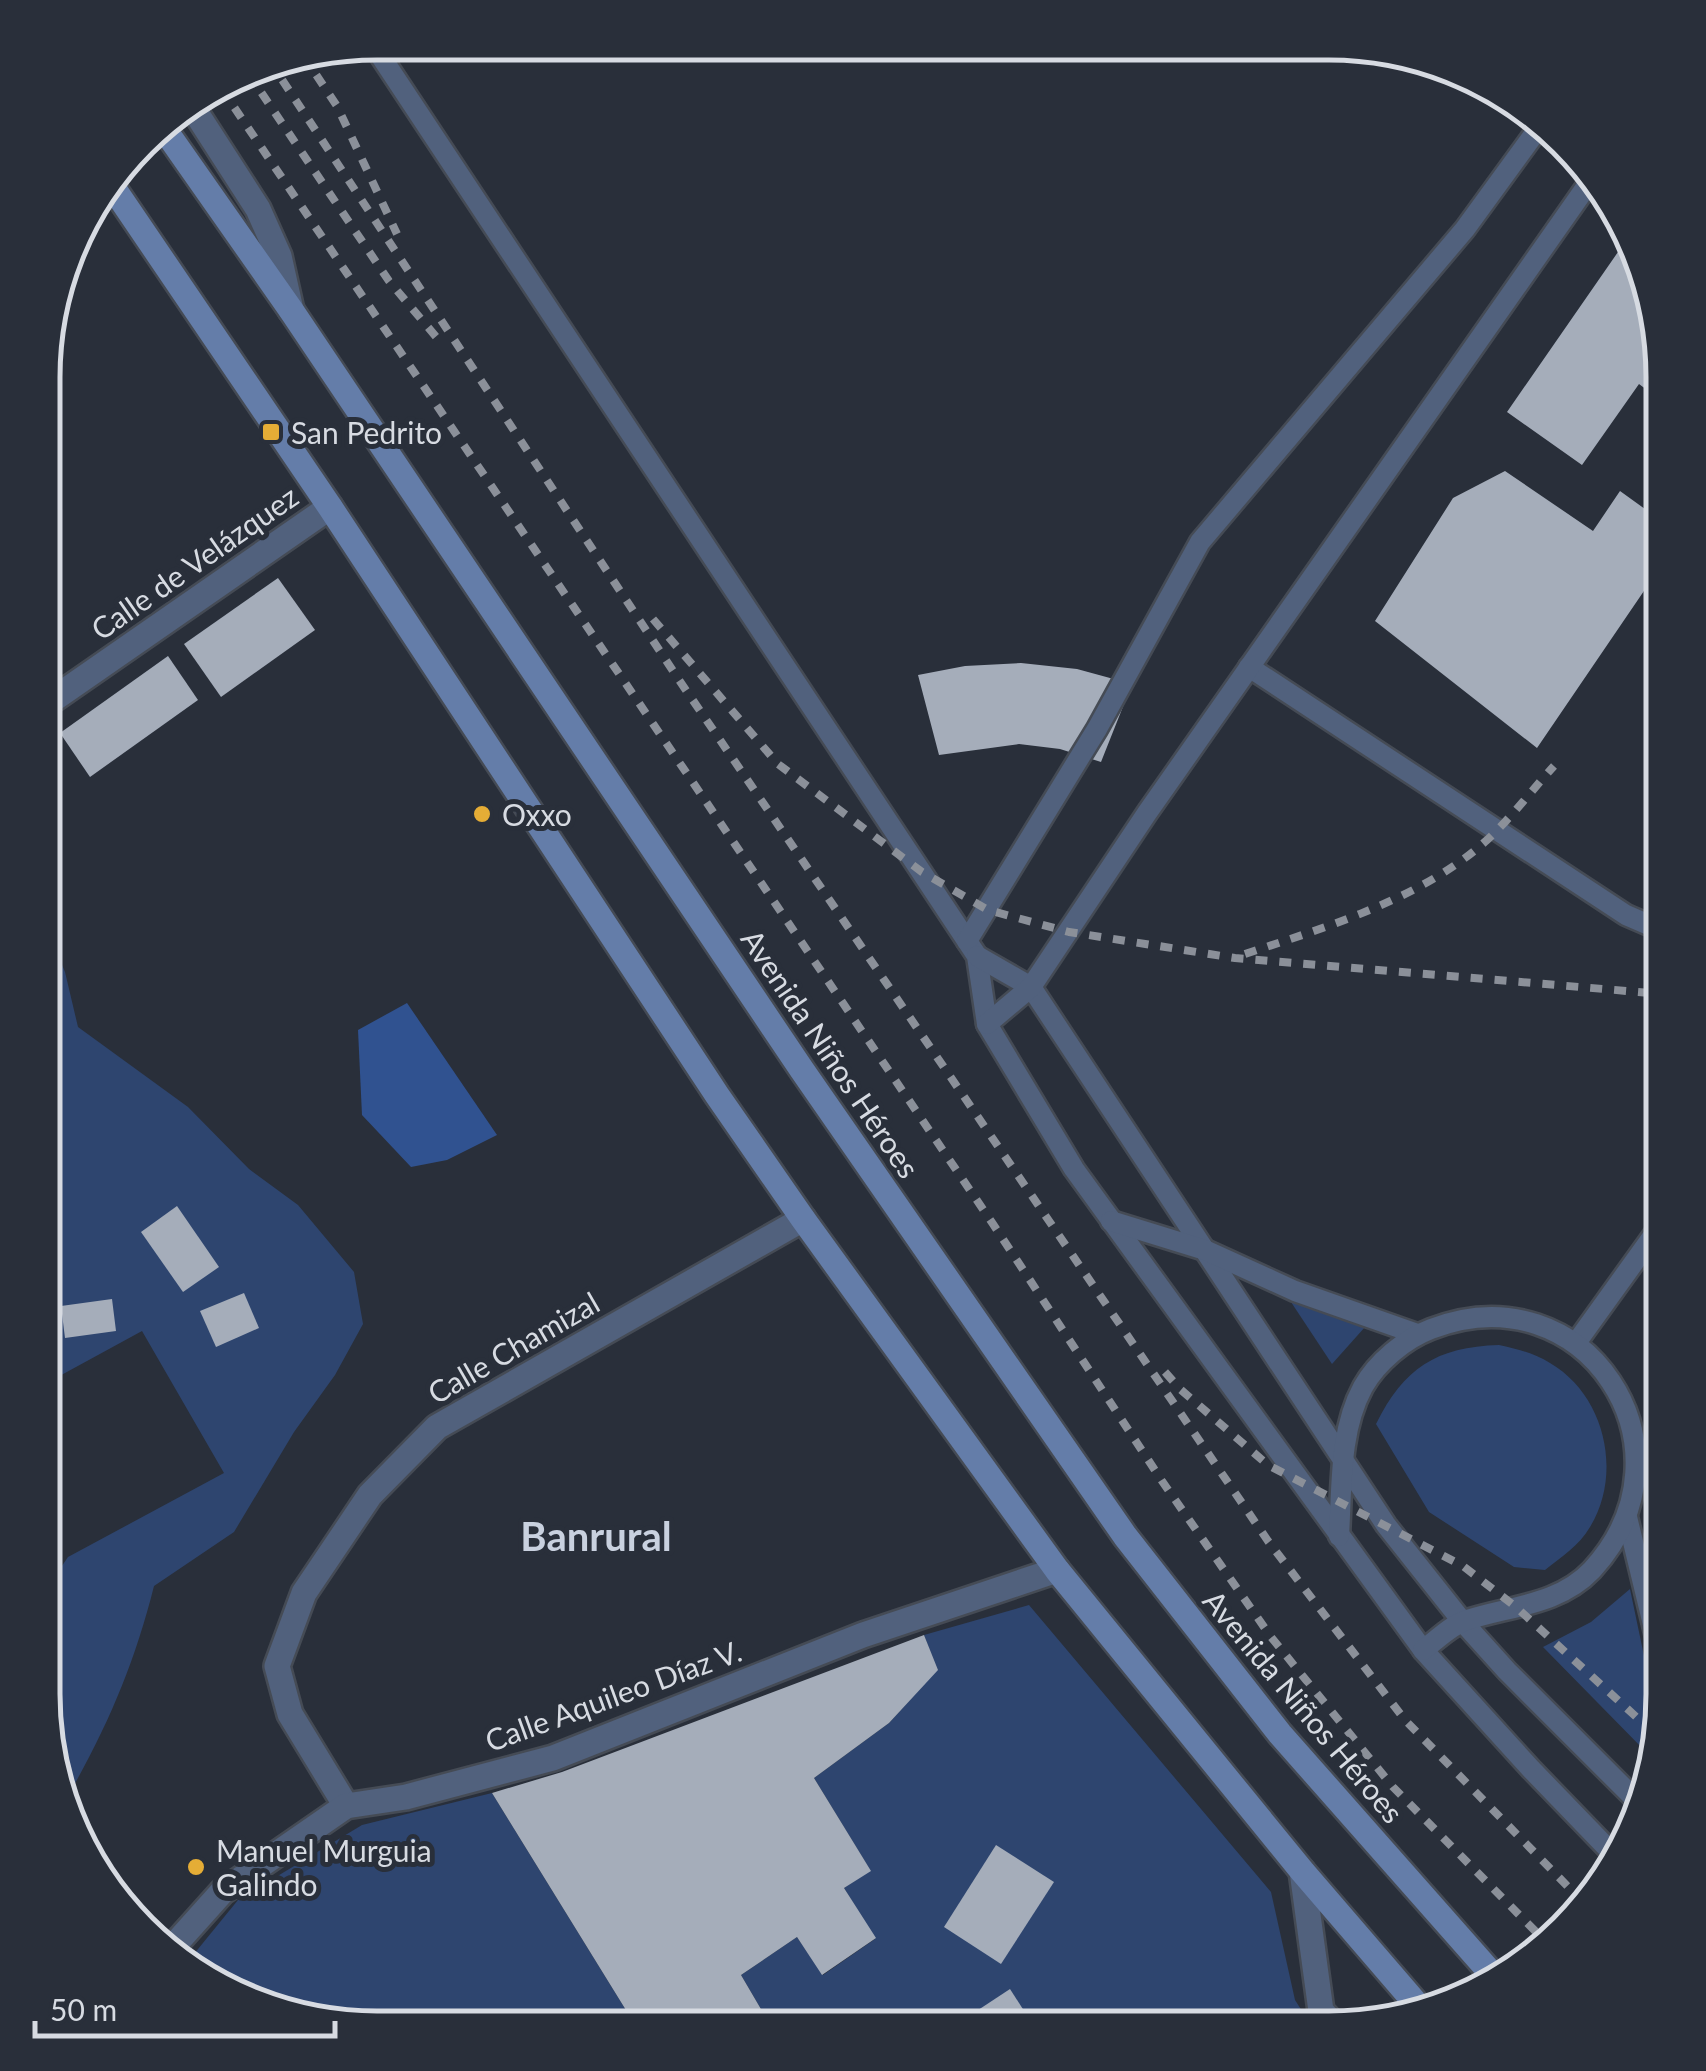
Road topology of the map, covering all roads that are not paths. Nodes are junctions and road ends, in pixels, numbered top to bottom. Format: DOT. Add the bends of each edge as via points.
graph roads {
  1 [pos="383,60"];
  2 [pos="198,116"];
  3 [pos="1533,135"];
  4 [pos="170,138"];
  5 [pos="1584,190"];
  6 [pos="118,195"];
  7 [pos="290,310"];
  8 [pos="330,507"];
  9 [pos="1248,668"];
  10 [pos="60,695"];
  11 [pos="1646,923"];
  12 [pos="972,948"];
  13 [pos="1032,987"];
  14 [pos="987,1024"];
  15 [pos="802,1219"];
  16 [pos="1111,1220"];
  17 [pos="1645,1247"];
  18 [pos="1205,1250"];
  19 [pos="1416,1334"];
  20 [pos="1576,1344"];
  21 [pos="1344,1459"];
  22 [pos="1628,1517"];
  23 [pos="1338,1536"];
  24 [pos="1057,1570"];
  25 [pos="1645,1590"];
  26 [pos="1462,1621"];
  27 [pos="1423,1650"];
  28 [pos="1630,1794"];
  29 [pos="346,1806"];
  30 [pos="1606,1846"];
  31 [pos="1302,1871"];
  32 [pos="179,1940"];
  33 [pos="1487,1969"];
  34 [pos="1413,1999"];
  35 [pos="1321,2010"];
  1 -- 12 [label="lane"];
  2 -- 7 [label="street" via="258,208"];
  3 -- 12 [label="lane" via="1465,230 1200,542"];
  4 -- 7 [label="main road, Avenida Niños Héroes"];
  5 -- 9 [label="lane"];
  6 -- 8 [label="main road"];
  7 -- 33 [label="main road, Avenida Niños Héroes" via="1124,1536 1280,1734"];
  8 -- 10 [label="street, Calle de Velázquez"];
  8 -- 15 [label="main road"];
  9 -- 11 [label="lane"];
  9 -- 13 [label="lane"];
  12 -- 13 [label="lane"];
  12 -- 14 [label="lane"];
  13 -- 14 [label="lane"];
  13 -- 18 [label="lane"];
  14 -- 16 [label="lane"];
  15 -- 24 [label="main road"];
  15 -- 29 [label="street, Calle Chamizal" via="437,1427 370,1495 304,1593 276,1666 290,1714"];
  16 -- 18 [label="lane"];
  16 -- 23 [label="lane"];
  17 -- 20 [label="lane"];
  18 -- 19 [label="lane"];
  18 -- 21 [label="lane"];
  19 -- 20 [label="lane" via="1455,1319 1494,1315 1533,1322"];
  19 -- 21 [label="lane" via="1364,1387"];
  20 -- 22 [label="lane" via="1600,1365 1632,1423 1636,1484"];
  21 -- 23 [label="lane"];
  21 -- 26 [label="lane"];
  22 -- 25 [label="lane"];
  22 -- 26 [label="lane" via="1613,1545 1568,1589"];
  23 -- 27 [label="lane"];
  24 -- 29 [label="street, Calle Aquileo Díaz V." via="863,1635 552,1758"];
  24 -- 31 [label="main road"];
  26 -- 27 [label="lane"];
  26 -- 28 [label="lane"];
  27 -- 30 [label="lane"];
  29 -- 32 [label="street, Calle Aquileo Díaz V." via="222,1892"];
  31 -- 34 [label="main road"];
  31 -- 35 [label="street"];
}
